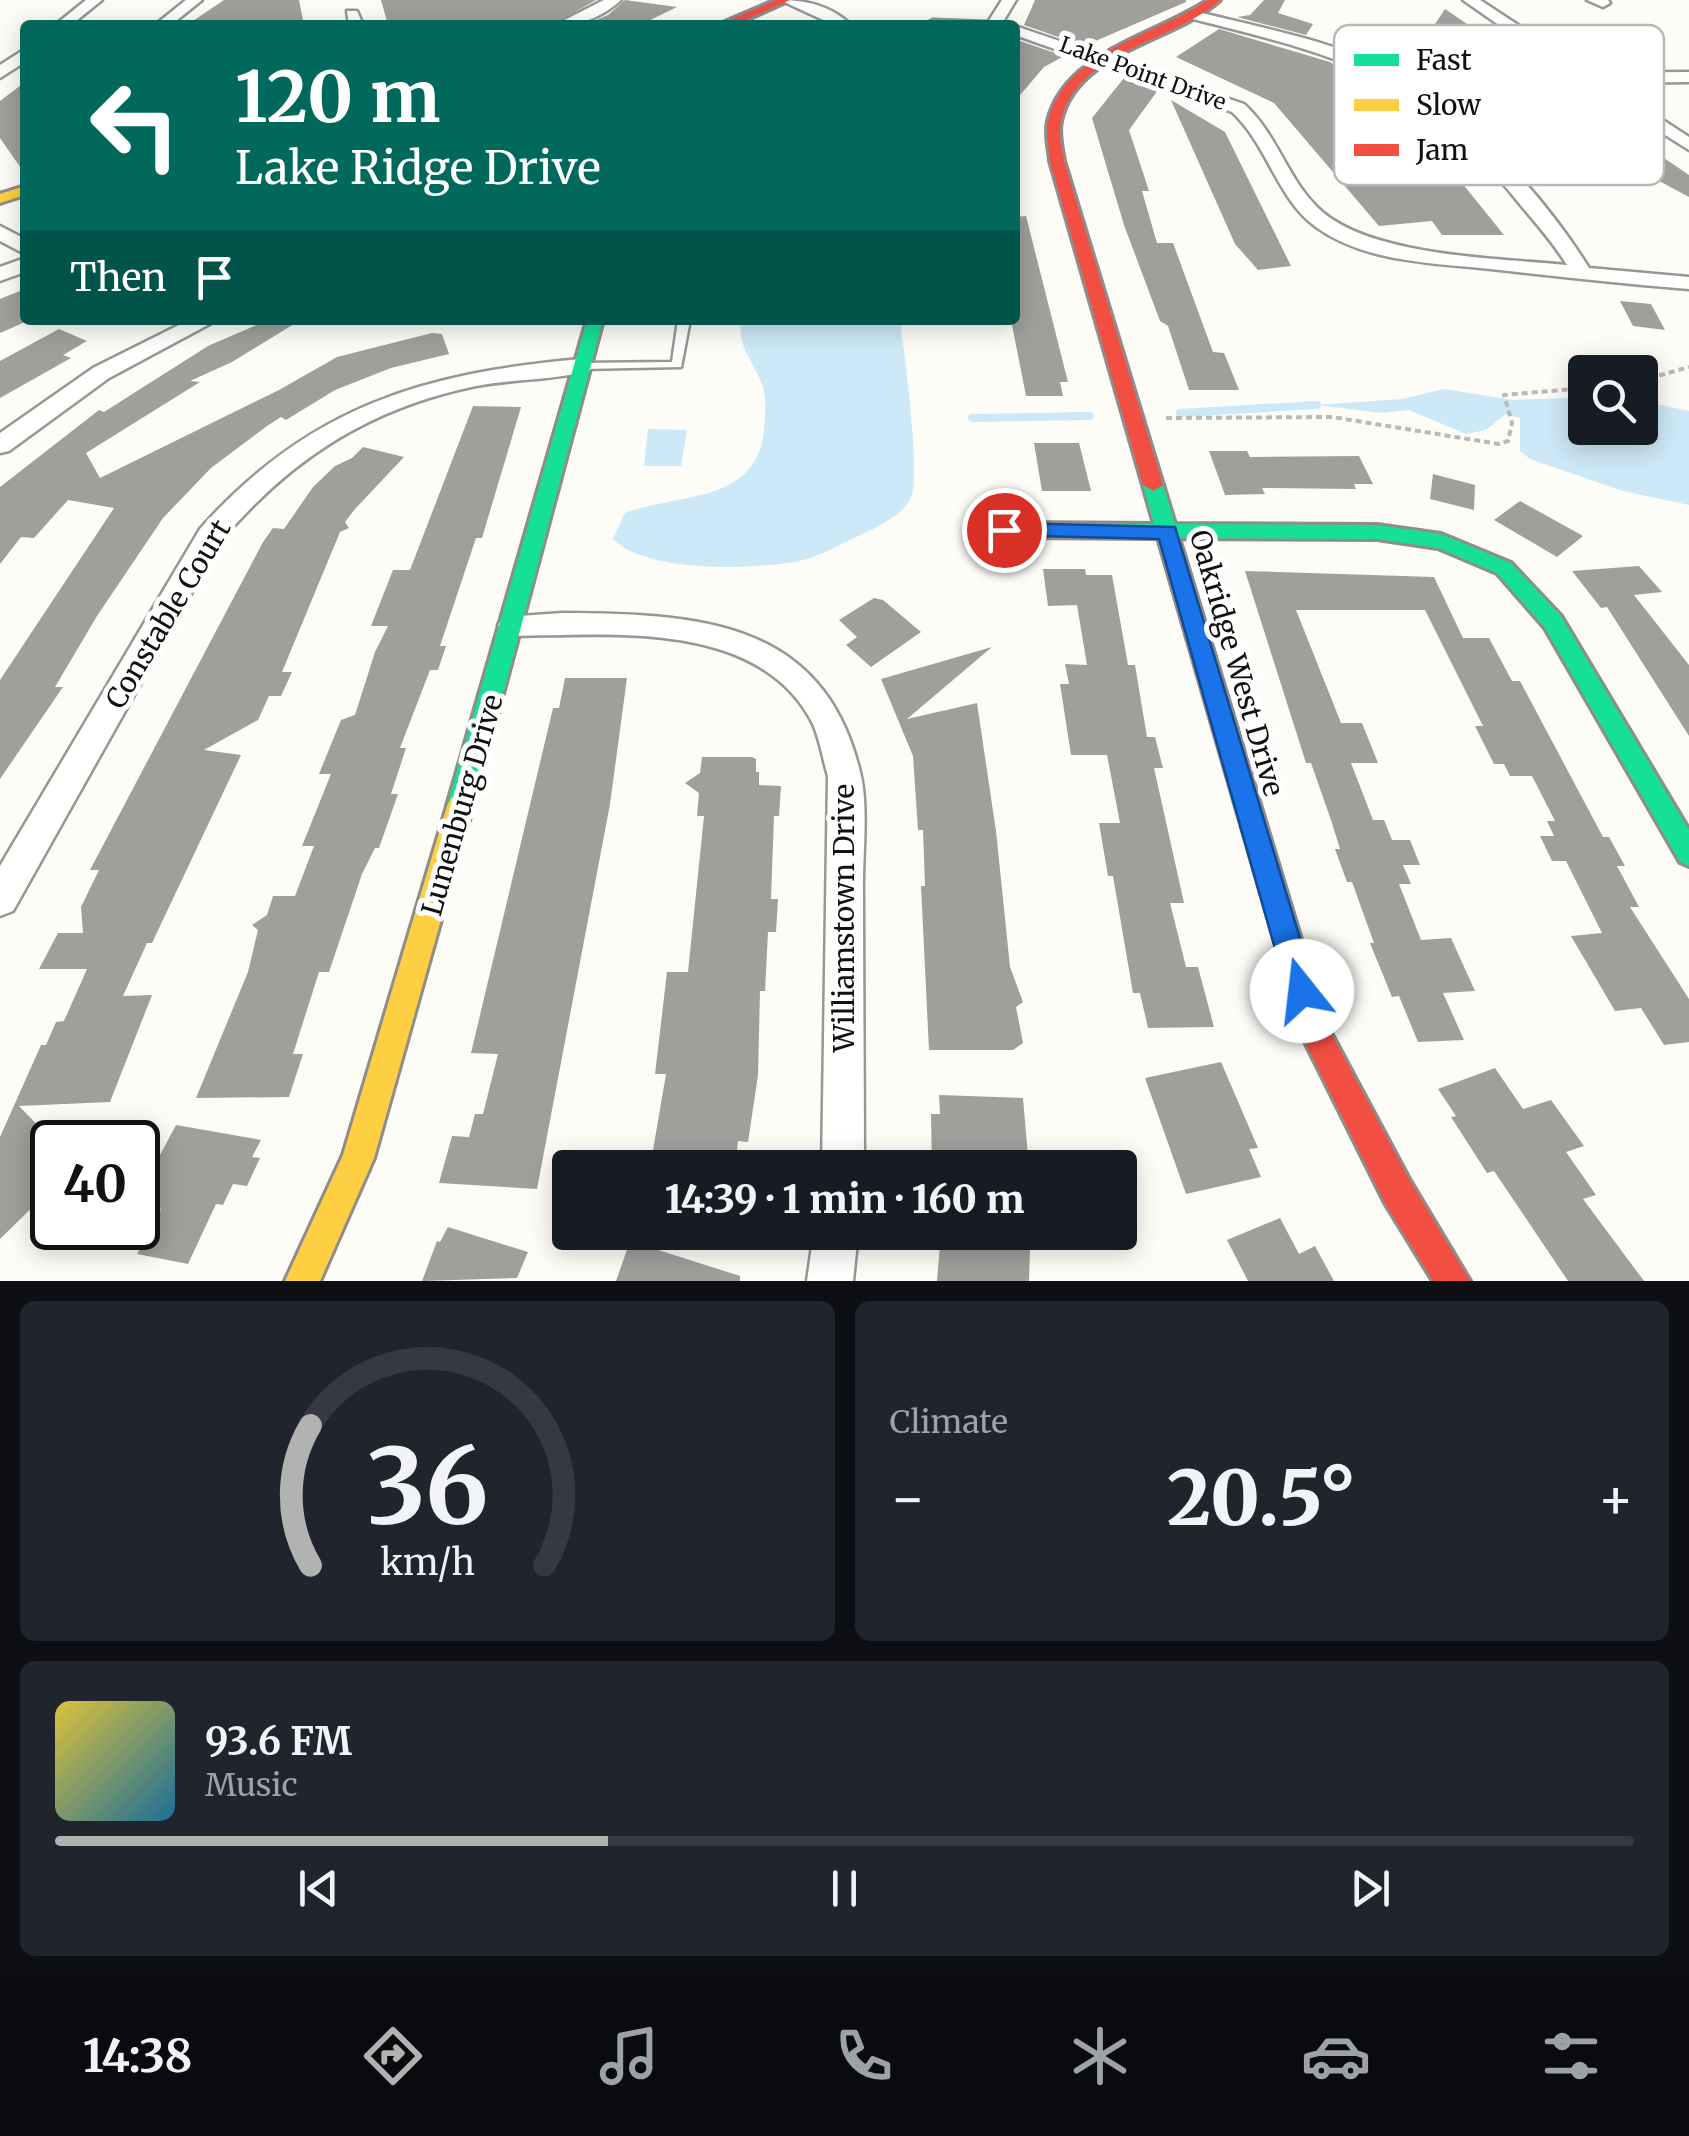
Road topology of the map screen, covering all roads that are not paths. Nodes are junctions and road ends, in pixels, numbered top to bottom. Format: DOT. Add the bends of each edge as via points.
graph roads {
  1 [pos="95,0"];
  2 [pos="195,0"];
  3 [pos="614,0"];
  4 [pos="786,0"];
  5 [pos="1470,0"];
  6 [pos="1206,8"];
  7 [pos="69,20"];
  8 [pos="169,20"];
  9 [pos="578,20"];
  10 [pos="736,20"];
  11 [pos="836,20"];
  12 [pos="1507,25"];
  13 [pos="1020,32"];
  14 [pos="1334,53"];
  15 [pos="20,57"];
  16 [pos="1104,59"];
  17 [pos="0,73"];
  18 [pos="1664,77"];
  19 [pos="1689,77"];
  20 [pos="1664,129"];
  21 [pos="1689,145"];
  22 [pos="1510,185"];
  23 [pos="1583,274"];
  24 [pos="1689,283"];
  25 [pos="151,325"];
  26 [pos="194,325"];
  27 [pos="593,325"];
  28 [pos="683,325"];
  29 [pos="169,336"];
  30 [pos="580,366"];
  31 [pos="0,445"];
  32 [pos="1004,530"];
  33 [pos="1168,532"];
  34 [pos="513,625"];
  35 [pos="1689,854"];
  36 [pos="0,899"];
  37 [pos="844,1150"];
  38 [pos="834,1250"];
  39 [pos="302,1281"];
  40 [pos="830,1281"];
  41 [pos="1453,1281"];
  1 -- 7 [label="street"];
  2 -- 8 [label="street"];
  3 -- 9 [label="street"];
  4 -- 10 [label="street"];
  4 -- 11 [label="street"];
  5 -- 12 [label="street"];
  6 -- 14 [label="street"];
  6 -- 16 [label="street, Oakridge West Drive"];
  13 -- 16 [label="street, Lake Point Drive"];
  15 -- 17 [label="street"];
  16 -- 23 [label="street, Lake Point Drive" via="1248,114 1303,203 1330,228 1326,243 1342,255 1384,248"];
  16 -- 33 [label="street, Oakridge West Drive" via="1064,92 1053,124 1057,160"];
  18 -- 19 [label="street"];
  20 -- 21 [label="street"];
  22 -- 23 [label="street"];
  23 -- 24 [label="street, Lake Point Drive"];
  25 -- 29 [label="street"];
  26 -- 29 [label="street"];
  27 -- 30 [label="street, Lunenburg Drive"];
  28 -- 30 [label="lane" via="677,365"];
  29 -- 31 [label="street"];
  30 -- 34 [label="street, Lunenburg Drive"];
  30 -- 36 [label="street, Constable Court" via="492,374 400,398 312,441 243,495 210,536"];
  32 -- 33 [label="street"];
  33 -- 35 [label="street" via="1377,532 1441,542 1504,568 1553,622"];
  33 -- 41 [label="street, Oakridge West Drive" via="1312,1029"];
  34 -- 37 [label="street, Williamstown Drive" via="662,624 713,634 758,652 798,682 829,718 845,776"];
  34 -- 39 [label="street, Lunenburg Drive" via="358,1158"];
  38 -- 40 [label="street"];
}
